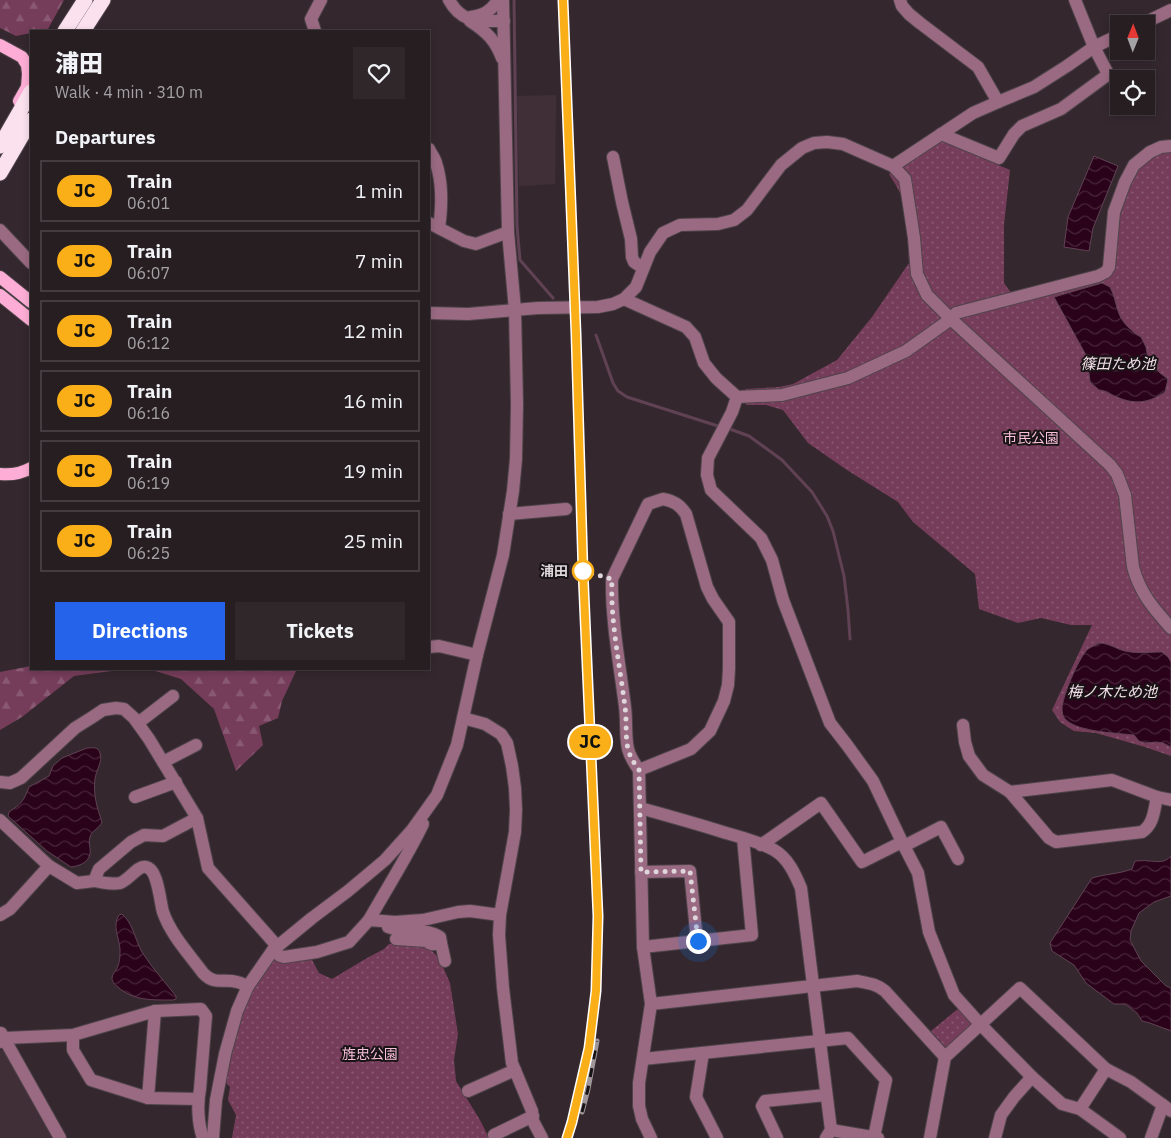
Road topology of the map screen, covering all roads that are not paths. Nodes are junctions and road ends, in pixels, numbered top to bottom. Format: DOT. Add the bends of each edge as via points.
graph roads {
  1 [pos="79,0"];
  2 [pos="85,0"];
  3 [pos="103,0"];
  4 [pos="321,0"];
  5 [pos="449,0"];
  6 [pos="498,0"];
  7 [pos="503,0"];
  8 [pos="900,0"];
  9 [pos="1075,0"];
  10 [pos="1171,10"];
  11 [pos="466,18"];
  12 [pos="1155,18"];
  13 [pos="504,21"];
  14 [pos="61,30"];
  15 [pos="66,30"];
  16 [pos="84,30"];
  17 [pos="316,30"];
  18 [pos="1110,39"];
  19 [pos="0,45"];
  20 [pos="1094,47"];
  21 [pos="26,57"];
  22 [pos="504,62"];
  23 [pos="30,94"];
  24 [pos="998,102"];
  25 [pos="30,122"];
  26 [pos="941,134"];
  27 [pos="0,136"];
  28 [pos="0,146"];
  29 [pos="1171,146"];
  30 [pos="430,151"];
  31 [pos="614,157"];
  32 [pos="893,166"];
  33 [pos="0,173"];
  34 [pos="434,225"];
  35 [pos="0,230"];
  36 [pos="508,232"];
  37 [pos="30,262"];
  38 [pos="643,268"];
  39 [pos="0,277"];
  40 [pos="0,294"];
  41 [pos="624,299"];
  42 [pos="30,301"];
  43 [pos="515,310"];
  44 [pos="430,313"];
  45 [pos="30,319"];
  46 [pos="951,320"];
  47 [pos="737,397"];
  48 [pos="30,468"];
  49 [pos="0,474"];
  50 [pos="566,509"];
  51 [pos="509,514"];
  52 [pos="1171,628"];
  53 [pos="430,647"];
  54 [pos="477,655"];
  55 [pos="173,696"];
  56 [pos="463,718"];
  57 [pos="138,723"];
  58 [pos="963,725"];
  59 [pos="196,745"];
  60 [pos="164,762"];
  61 [pos="639,770"];
  62 [pos="0,782"];
  63 [pos="176,782"];
  64 [pos="1010,792"];
  65 [pos="436,795"];
  66 [pos="135,797"];
  67 [pos="1157,797"];
  68 [pos="1171,800"];
  69 [pos="640,808"];
  70 [pos="196,818"];
  71 [pos="0,820"];
  72 [pos="743,838"];
  73 [pos="903,844"];
  74 [pos="761,845"];
  75 [pos="958,859"];
  76 [pos="49,866"];
  77 [pos="641,872"];
  78 [pos="94,881"];
  79 [pos="0,915"];
  80 [pos="500,915"];
  81 [pos="372,920"];
  82 [pos="396,940"];
  83 [pos="698,941"];
  84 [pos="441,943"];
  85 [pos="643,947"];
  86 [pos="275,948"];
  87 [pos="445,961"];
  88 [pos="813,985"];
  89 [pos="248,986"];
  90 [pos="651,1004"];
  91 [pos="155,1012"];
  92 [pos="981,1025"];
  93 [pos="73,1035"];
  94 [pos="2,1037"];
  95 [pos="820,1041"];
  96 [pos="703,1053"];
  97 [pos="944,1058"];
  98 [pos="643,1059"];
  99 [pos="1106,1069"];
  100 [pos="515,1070"];
  101 [pos="1032,1077"];
  102 [pos="468,1091"];
  103 [pos="826,1094"];
  104 [pos="148,1098"];
  105 [pos="198,1099"];
  106 [pos="1167,1108"];
  107 [pos="1080,1109"];
  108 [pos="532,1114"];
  109 [pos="828,1134"];
  110 [pos="494,1135"];
  111 [pos="60,1138"];
  112 [pos="203,1138"];
  113 [pos="213,1138"];
  114 [pos="542,1138"];
  115 [pos="651,1138"];
  116 [pos="717,1138"];
  117 [pos="777,1138"];
  118 [pos="876,1138"];
  119 [pos="930,1138"];
  120 [pos="994,1138"];
  121 [pos="1120,1138"];
  122 [pos="1151,1138"];
  1 -- 14 [label="main road"];
  2 -- 15 [label="highway"];
  3 -- 16 [label="highway"];
  4 -- 17 [label="street" via="311,19"];
  5 -- 11 [label="street"];
  6 -- 11 [label="street" via="481,16"];
  7 -- 13 [label="street"];
  8 -- 24 [label="street" via="909,14 978,67"];
  9 -- 20 [label="street"];
  10 -- 12 [label="street"];
  11 -- 13 [label="street"];
  11 -- 22 [label="street" via="494,41"];
  13 -- 22 [label="street"];
  18 -- 20 [label="street"];
  19 -- 21 [label="main road"];
  20 -- 24 [label="street" via="1034,87"];
  20 -- 26 [label="street" via="1106,76 1061,109 1022,126 1000,158"];
  21 -- 27 [label="main road" via="27,87"];
  22 -- 36 [label="street"];
  23 -- 28 [label="highway"];
  24 -- 26 [label="street" via="973,113"];
  25 -- 33 [label="highway"];
  26 -- 32 [label="street"];
  29 -- 46 [label="street" via="1150,152 1134,165 1125,182 1114,212 1106,272 956,313"];
  30 -- 34 [label="street" via="436,162 441,195 441,213"];
  31 -- 38 [label="street" via="632,257"];
  32 -- 38 [label="street" via="843,144 814,143 781,165 747,210 734,220 718,224 680,225 663,233"];
  32 -- 46 [label="street" via="905,179 922,285 927,295"];
  34 -- 36 [label="street" via="476,244"];
  35 -- 37 [label="street"];
  36 -- 43 [label="street"];
  38 -- 41 [label="street" via="636,287"];
  39 -- 42 [label="main road"];
  40 -- 45 [label="main road"];
  41 -- 43 [label="street" via="598,307"];
  41 -- 47 [label="street" via="686,327 695,337 704,363"];
  43 -- 44 [label="street"];
  43 -- 51 [label="street" via="516,441"];
  46 -- 47 [label="street" via="906,350 848,378 782,395"];
  46 -- 52 [label="street" via="1117,474 1125,495 1136,577 1148,601"];
  47 -- 73 [label="street" via="708,458 707,475 711,490 761,538 772,560 783,600 830,723 873,781"];
  48 -- 49 [label="main road"];
  50 -- 51 [label="street"];
  51 -- 54 [label="street"];
  53 -- 54 [label="street"];
  54 -- 56 [label="street"];
  55 -- 57 [label="street"];
  56 -- 65 [label="street" via="457,745"];
  56 -- 80 [label="street" via="485,724 501,734 512,766 515,832"];
  57 -- 60 [label="street"];
  57 -- 62 [label="street" via="124,709 103,710 75,728 21,778 10,783"];
  58 -- 64 [label="street" via="969,756 983,775"];
  59 -- 60 [label="street"];
  60 -- 63 [label="street"];
  61 -- 61 [label="street" via="692,749 710,731 728,685 729,622 707,587 686,514 680,506 663,499 648,504 612,579 628,749"];
  61 -- 69 [label="street"];
  63 -- 66 [label="street"];
  63 -- 70 [label="street"];
  64 -- 67 [label="street" via="1112,780"];
  64 -- 67 [label="street" via="1056,842 1142,832 1152,822"];
  65 -- 81 [label="street"];
  65 -- 86 [label="street" via="412,830 385,860"];
  67 -- 68 [label="street"];
  69 -- 72 [label="street"];
  69 -- 77 [label="street"];
  70 -- 78 [label="street" via="163,836 144,835 130,842 99,869"];
  70 -- 86 [label="street" via="208,868"];
  71 -- 76 [label="street"];
  72 -- 74 [label="street"];
  72 -- 83 [label="street" via="752,935"];
  73 -- 74 [label="street" via="862,862 821,803"];
  73 -- 75 [label="street" via="941,827"];
  73 -- 92 [label="street" via="918,873 930,932 954,995"];
  74 -- 88 [label="street" via="786,860 801,888"];
  76 -- 78 [label="street" via="77,883"];
  76 -- 79 [label="street" via="10,909"];
  77 -- 83 [label="street" via="690,871"];
  77 -- 85 [label="street"];
  78 -- 89 [label="street" via="118,884 142,867 150,869 168,926 203,973 213,981"];
  80 -- 81 [label="street" via="470,911 423,920"];
  80 -- 100 [label="street" via="503,988"];
  81 -- 84 [label="street" via="393,929 434,933 440,937"];
  81 -- 86 [label="street" via="349,942 317,952 284,957"];
  82 -- 84 [label="street"];
  83 -- 85 [label="street"];
  84 -- 87 [label="street"];
  85 -- 90 [label="street"];
  86 -- 89 [label="street"];
  88 -- 90 [label="street"];
  88 -- 95 [label="street"];
  88 -- 97 [label="street" via="857,981 879,986"];
  89 -- 113 [label="street" via="237,1010 225,1054"];
  90 -- 98 [label="street"];
  91 -- 93 [label="street"];
  91 -- 104 [label="street"];
  91 -- 105 [label="street" via="201,1009 206,1016"];
  92 -- 97 [label="street"];
  92 -- 99 [label="street" via="1020,988"];
  92 -- 101 [label="street"];
  93 -- 94 [label="street"];
  93 -- 104 [label="street" via="73,1050 91,1080"];
  94 -- 111 [label="street"];
  95 -- 96 [label="street"];
  95 -- 103 [label="street"];
  95 -- 118 [label="street" via="848,1038 886,1080"];
  96 -- 98 [label="street"];
  96 -- 116 [label="street" via="696,1097"];
  97 -- 119 [label="street"];
  98 -- 115 [label="street" via="639,1106"];
  99 -- 106 [label="street" via="1131,1082"];
  99 -- 107 [label="street"];
  100 -- 102 [label="street"];
  100 -- 108 [label="street"];
  101 -- 107 [label="street" via="1062,1104"];
  101 -- 120 [label="street" via="1001,1115"];
  103 -- 109 [label="street"];
  103 -- 117 [label="street" via="765,1101 762,1106"];
  104 -- 105 [label="street"];
  105 -- 112 [label="street"];
  106 -- 122 [label="street"];
  107 -- 121 [label="street"];
  108 -- 110 [label="street"];
  108 -- 114 [label="street"];
  109 -- 118 [label="street"];
}
